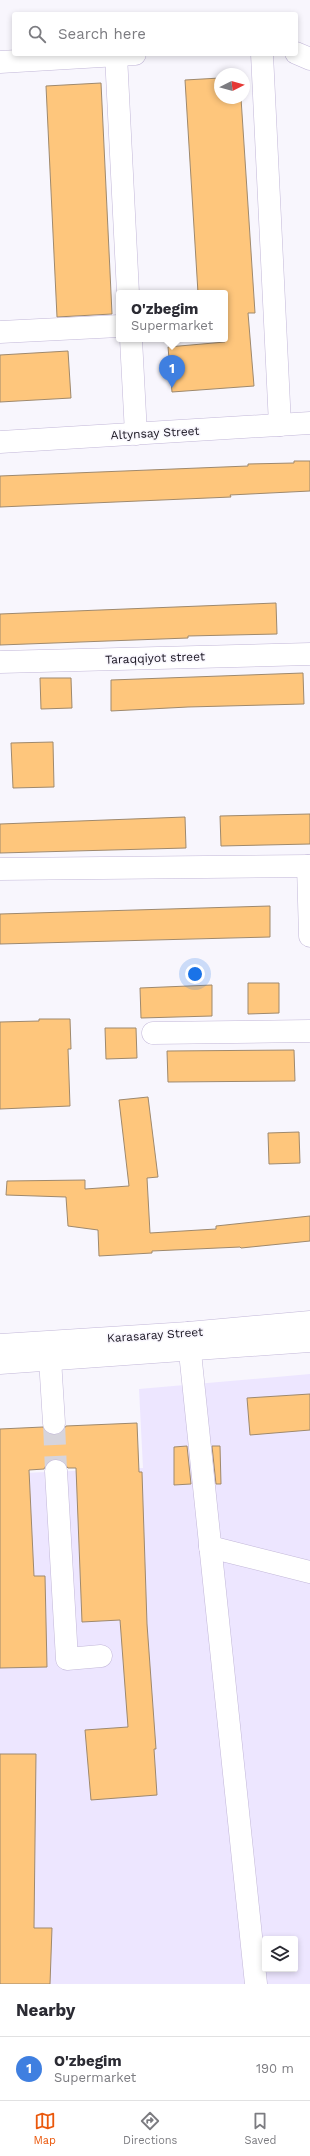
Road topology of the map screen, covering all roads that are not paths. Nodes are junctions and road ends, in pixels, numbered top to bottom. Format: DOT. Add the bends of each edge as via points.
graph roads {
  1 [pos="298,53"];
  2 [pos="107,56"];
  3 [pos="125,56"];
  4 [pos="262,56"];
  5 [pos="310,59"];
  6 [pos="0,62"];
  7 [pos="128,290"];
  8 [pos="116,326"];
  9 [pos="0,332"];
  10 [pos="131,342"];
  11 [pos="310,423"];
  12 [pos="280,425"];
  13 [pos="136,434"];
  14 [pos="0,442"];
  15 [pos="310,654"];
  16 [pos="0,662"];
  17 [pos="309,866"];
  18 [pos="0,870"];
  19 [pos="310,936"];
  20 [pos="310,1031"];
  21 [pos="152,1033"];
  22 [pos="310,1322"];
  23 [pos="188,1341"];
  24 [pos="310,1341"];
  25 [pos="0,1345"];
  26 [pos="50,1359"];
  27 [pos="0,1363"];
  28 [pos="54,1423"];
  29 [pos="56,1471"];
  30 [pos="210,1547"];
  31 [pos="310,1572"];
  32 [pos="101,1656"];
  33 [pos="256,1984"];
  1 -- 5 [label="street"];
  2 -- 6 [label="street"];
  3 -- 7 [label="street"];
  4 -- 12 [label="street"];
  8 -- 9 [label="street"];
  10 -- 13 [label="street"];
  11 -- 12 [label="street, Altynsay Street"];
  12 -- 13 [label="street, Altynsay Street"];
  13 -- 14 [label="street, Altynsay Street"];
  15 -- 16 [label="street, Taraqqiyot street"];
  17 -- 18 [label="street"];
  17 -- 19 [label="street"];
  20 -- 21 [label="street"];
  22 -- 23 [label="street, Karasaray Street"];
  23 -- 24 [label="street, Karasaray Street"];
  23 -- 25 [label="street, Karasaray Street"];
  23 -- 26 [label="street, Karasaray Street"];
  23 -- 30 [label="street"];
  26 -- 27 [label="street, Karasaray Street"];
  26 -- 28 [label="street"];
  29 -- 32 [label="street" via="67,1659"];
  30 -- 31 [label="street"];
  30 -- 33 [label="street"];
}
